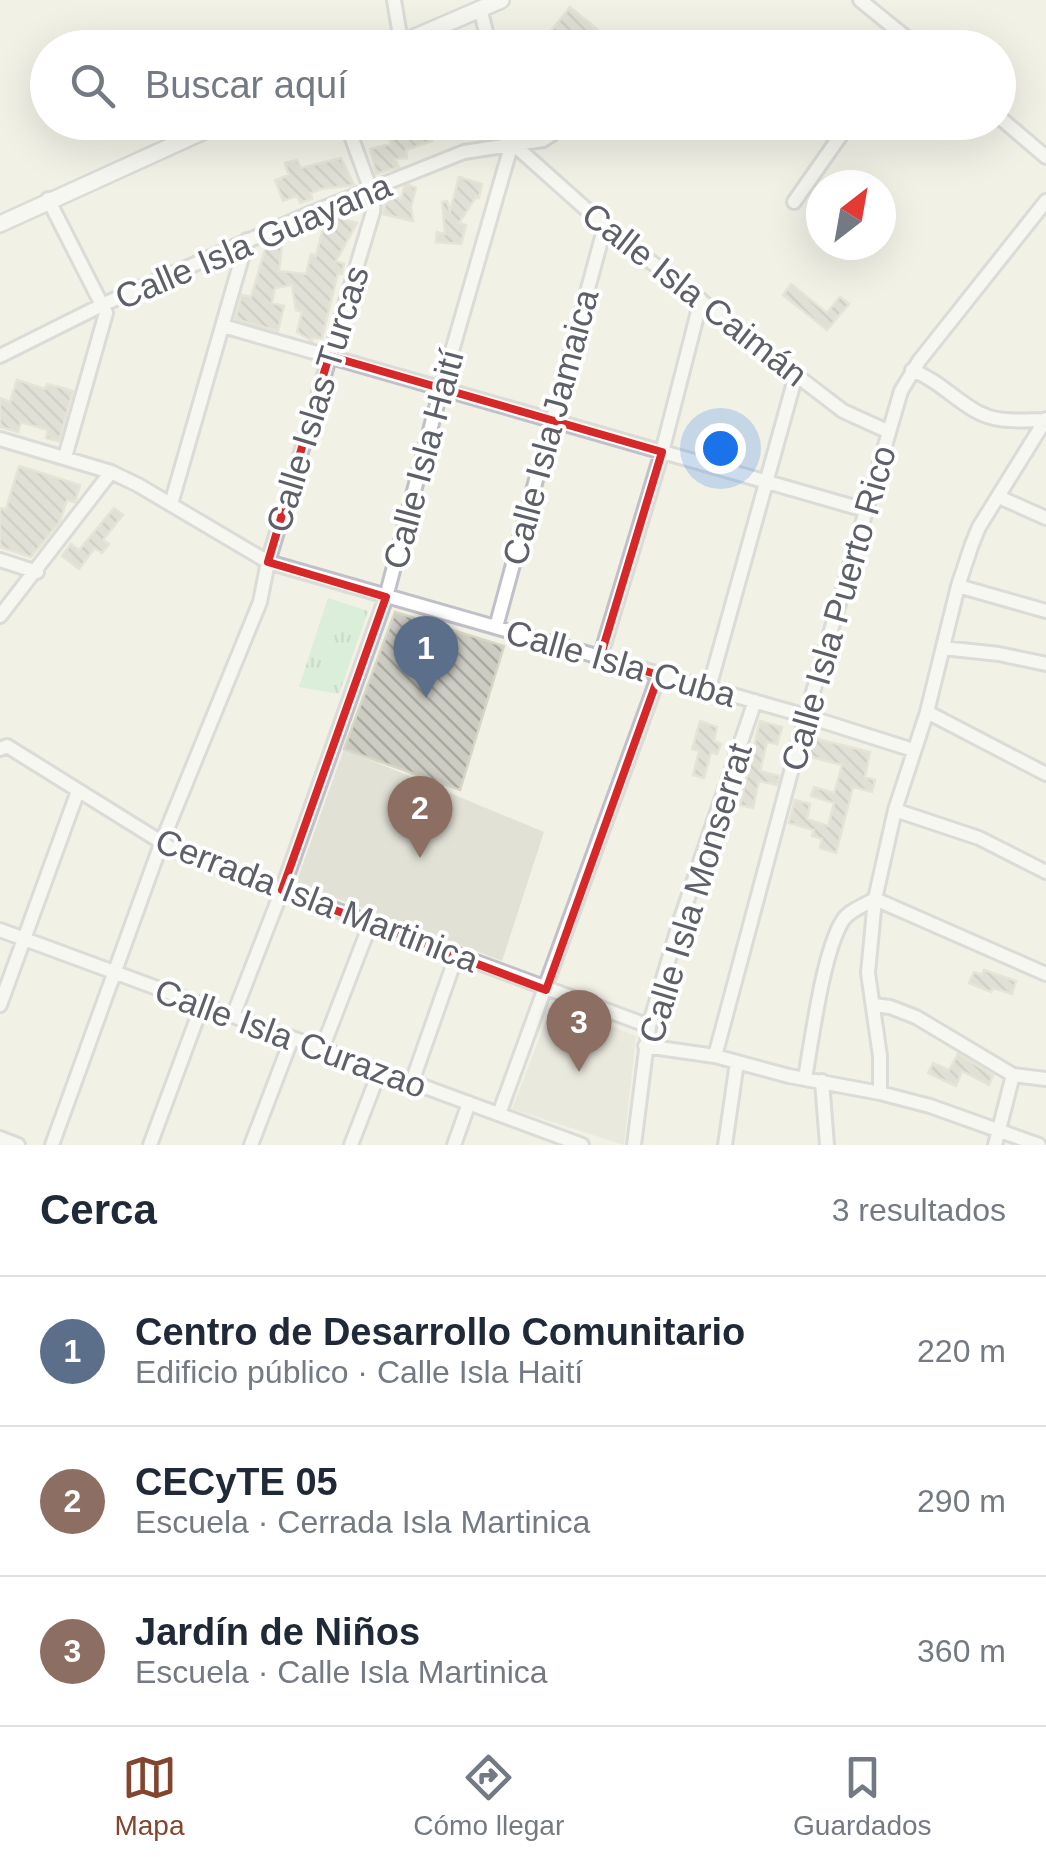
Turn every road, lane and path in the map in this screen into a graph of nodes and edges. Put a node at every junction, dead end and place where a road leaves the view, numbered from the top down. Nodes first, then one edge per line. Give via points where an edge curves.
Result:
1 (394, 0) edge
2 (501, 0) edge
3 (860, 0) edge
4 (480, 8) junction
5 (395, 30) edge
6 (430, 30) edge
7 (486, 30) edge
8 (894, 30) edge
9 (1016, 131) edge
10 (183, 140) edge
11 (353, 140) edge
12 (512, 140) edge
13 (543, 140) edge
14 (837, 140) edge
15 (512, 143) junction
16 (1046, 156) edge
17 (371, 189) junction
18 (48, 199) junction
19 (794, 202) dead end
20 (1046, 202) edge
21 (0, 224) edge
22 (605, 226) junction
23 (246, 240) junction
24 (701, 300) junction
25 (104, 304) junction
26 (223, 326) junction
27 (0, 356) edge
28 (329, 356) junction
29 (912, 370) junction
30 (796, 375) junction
31 (441, 388) junction
32 (552, 420) junction
33 (1046, 420) edge
34 (888, 431) junction
35 (0, 439) edge
36 (662, 452) junction
37 (65, 457) junction
38 (111, 472) junction
39 (766, 482) junction
40 (999, 497) junction
41 (172, 504) junction
42 (865, 510) junction
43 (1046, 518) edge
44 (0, 560) edge
45 (268, 562) junction
46 (37, 572) junction
47 (958, 586) junction
48 (386, 598) junction
49 (1046, 612) edge
50 (0, 616) edge
51 (496, 627) junction
52 (943, 648) junction
53 (600, 658) junction
54 (1046, 664) edge
55 (659, 675) junction
56 (710, 688) junction
57 (755, 702) junction
58 (926, 712) junction
59 (806, 716) junction
60 (0, 748) edge
61 (913, 750) junction
62 (1046, 774) edge
63 (78, 790) junction
64 (895, 810) junction
65 (161, 844) junction
66 (1046, 872) edge
67 (282, 890) junction
68 (875, 899) junction
69 (371, 922) junction
70 (0, 930) edge
71 (24, 939) junction
72 (457, 954) junction
73 (115, 973) junction
74 (1046, 974) edge
75 (546, 990) junction
76 (0, 1005) edge
77 (202, 1005) junction
78 (873, 1005) junction
79 (233, 1016) junction
80 (649, 1026) junction
81 (292, 1038) junction
82 (646, 1046) junction
83 (322, 1049) junction
84 (715, 1056) junction
85 (737, 1062) junction
86 (380, 1070) junction
87 (1013, 1075) junction
88 (805, 1078) junction
89 (1046, 1079) edge
90 (822, 1081) junction
91 (412, 1082) junction
92 (880, 1093) junction
93 (470, 1103) junction
94 (499, 1114) junction
95 (0, 1138) edge
96 (997, 1138) edge
97 (550, 1140) edge
98 (18, 1145) edge
99 (52, 1145) edge
100 (150, 1145) edge
101 (252, 1145) edge
102 (351, 1145) edge
103 (454, 1145) edge
104 (582, 1145) edge
105 (634, 1145) edge
106 (726, 1145) edge
107 (827, 1145) edge
108 (1039, 1145) edge

1 - 5 street
2 - 4 street
3 - 8 street
4 - 6 street
4 - 7 street
9 - 16 street
10 - 18 street
11 - 17 street, Calle Islas Turcas
12 - 15 street, Calle Isla Haití
13 - 15 street, Calle Isla Guayana
14 - 19 street
15 - 17 street, Calle Isla Guayana via 464,152
15 - 22 street, Calle Isla Caimán
15 - 31 street, Calle Isla Haití
17 - 23 street, Calle Isla Guayana
17 - 28 street, Calle Islas Turcas via 374,208
18 - 21 street
18 - 25 street
20 - 29 street, Calle Isla Puerto Rico
22 - 24 street, Calle Isla Caimán
22 - 32 street, Calle Isla Jamaica
23 - 25 street, Calle Isla Guayana
23 - 26 street
24 - 30 street, Calle Isla Caimán
24 - 36 street
25 - 27 street, Calle Isla Guayana
25 - 37 street via 106,320
26 - 28 street
26 - 41 street
28 - 31 street
28 - 45 street, Calle Islas Turcas
29 - 33 street via 975,412 1005,421
29 - 34 street, Calle Isla Puerto Rico
30 - 34 street, Calle Isla Caimán
30 - 39 street, Calle Isla Monserrat
31 - 32 street
31 - 48 street, Calle Isla Haití
32 - 36 street
32 - 51 street, Calle Isla Jamaica
33 - 40 street
34 - 42 street, Calle Isla Puerto Rico
35 - 37 street, Calle Isla Cuba
36 - 39 street
36 - 53 street
37 - 38 street, Calle Isla Cuba
38 - 41 street, Calle Isla Cuba
38 - 46 street
39 - 42 street
39 - 56 street, Calle Isla Monserrat
40 - 43 street
40 - 47 street via 979,526
41 - 45 street, Calle Isla Cuba
42 - 59 street, Calle Isla Puerto Rico
44 - 46 street
45 - 48 street, Calle Isla Cuba
45 - 65 street, Calle Islas Turcas via 246,643
46 - 50 street
47 - 49 street
47 - 52 street
48 - 51 street, Calle Isla Cuba
48 - 67 street, Calle Isla Haití
51 - 53 street, Calle Isla Cuba
52 - 54 street
52 - 58 street
53 - 55 street, Calle Isla Cuba
55 - 56 street, Calle Isla Cuba
55 - 75 street
56 - 57 street, Calle Isla Cuba
57 - 59 street, Calle Isla Cuba
57 - 80 street, Calle Isla Monserrat
58 - 61 street
58 - 62 street
59 - 61 street, Calle Isla Cuba
59 - 84 street, Calle Isla Puerto Rico
60 - 63 street, Cerrada Isla Martinica
61 - 64 street
63 - 65 street, Cerrada Isla Martinica
63 - 71 street
64 - 66 street via 979,838
64 - 68 street
65 - 67 street, Cerrada Isla Martinica
65 - 73 street, Calle Islas Turcas
67 - 69 street, Cerrada Isla Martinica
67 - 79 street, Calle Isla Haití
68 - 74 street
68 - 78 street via 868,973
68 - 88 street via 841,922
69 - 72 street, Cerrada Isla Martinica
69 - 83 street
70 - 71 street, Calle Isla Curazao
71 - 73 street, Calle Isla Curazao
71 - 76 street
72 - 75 street, Cerrada Isla Martinica
72 - 91 street
73 - 77 street, Calle Isla Curazao
73 - 99 street, Calle Islas Turcas
75 - 80 street, Cerrada Isla Martinica
75 - 94 street
77 - 79 street, Calle Isla Curazao
77 - 100 street
78 - 87 street via 916,1017
78 - 92 street
79 - 81 street, Calle Isla Curazao
80 - 82 street, Calle Isla Monserrat
81 - 83 street, Calle Isla Curazao
81 - 101 street
82 - 84 street
82 - 105 street, Calle Isla Monserrat
83 - 86 street, Calle Isla Curazao
84 - 85 street
85 - 88 street
85 - 106 street
86 - 91 street, Calle Isla Curazao
86 - 102 street
87 - 89 street
87 - 96 street
88 - 90 street
90 - 92 street
90 - 107 street
91 - 93 street, Calle Isla Curazao
92 - 96 street via 930,1106
93 - 94 street, Calle Isla Curazao
93 - 103 street
94 - 97 street, Calle Isla Curazao
95 - 98 street
96 - 108 street
97 - 104 street, Calle Isla Curazao

